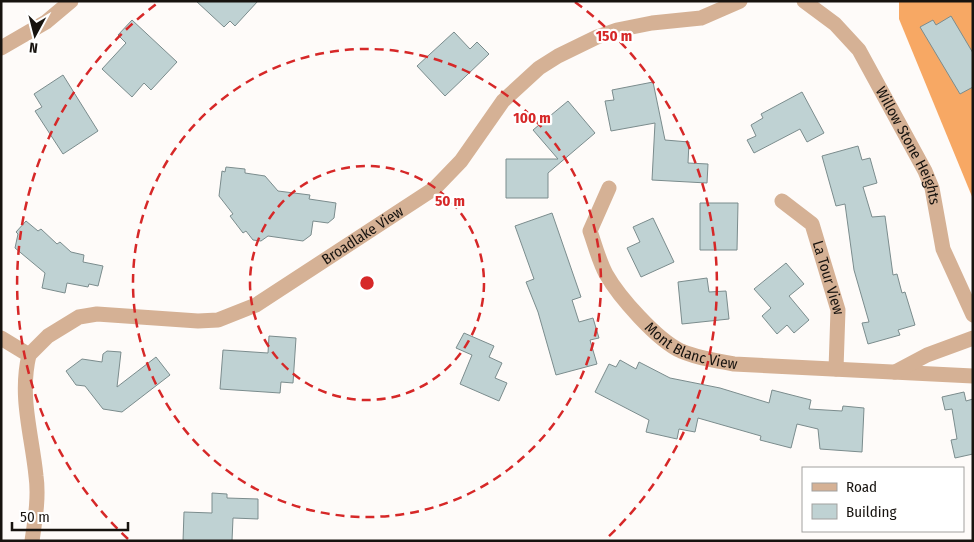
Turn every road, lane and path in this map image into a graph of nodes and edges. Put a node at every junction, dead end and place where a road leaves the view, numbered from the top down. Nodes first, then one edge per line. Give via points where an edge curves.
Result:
1 (71, 1) edge
2 (740, 1) edge
3 (804, 1) edge
4 (1, 48) edge
5 (609, 188) dead end
6 (782, 201) dead end
7 (973, 315) edge
8 (1, 338) edge
9 (973, 338) edge
10 (29, 355) junction
11 (836, 369) junction
12 (894, 373) junction
13 (973, 376) edge
14 (32, 541) edge

1 - 4 street via 46,22
2 - 10 street, Broadlake View via 701,18 652,23 597,36 558,56 503,100 461,161 435,188 256,305 218,320 174,321 97,314 80,317 48,336
3 - 7 street, Willow Stone Heights via 835,24 859,50 925,171 932,188 943,249
5 - 11 street, Mont Blanc View via 590,230 606,273 624,301 667,342 690,354 734,364
6 - 11 street, La Tour View via 812,224 838,310
8 - 10 street
9 - 12 street
10 - 14 street via 25,373 25,415 37,497
11 - 12 street, Mont Blanc View
12 - 13 street, Mont Blanc View

